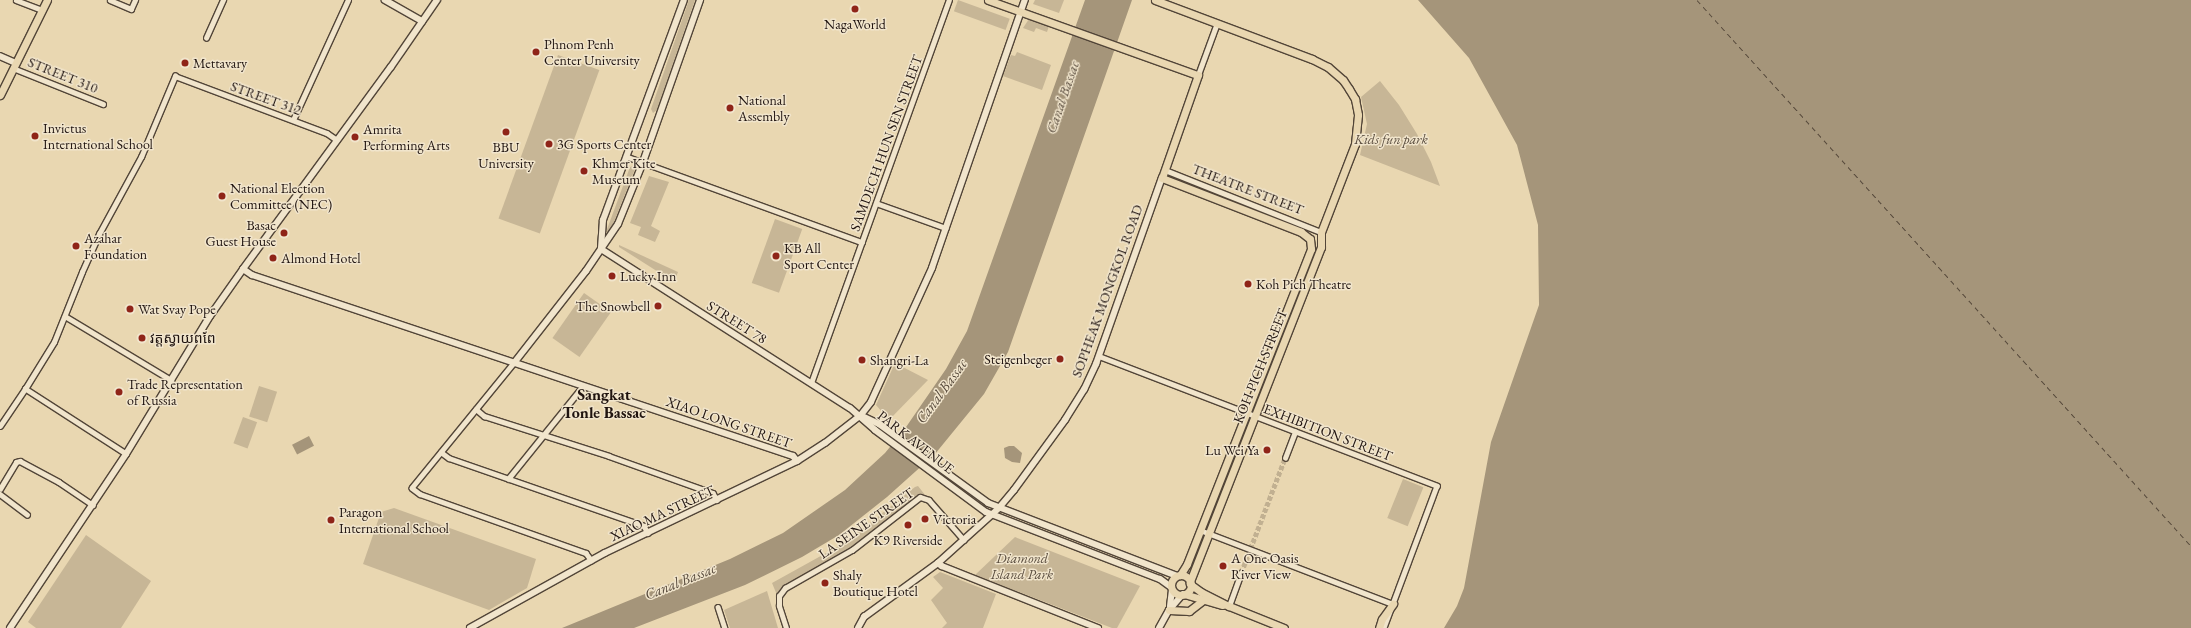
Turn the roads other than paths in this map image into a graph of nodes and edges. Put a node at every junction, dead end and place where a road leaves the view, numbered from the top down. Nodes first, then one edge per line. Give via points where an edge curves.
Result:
1 (16, 0) edge
2 (47, 0) edge
3 (110, 0) edge
4 (135, 0) edge
5 (223, 0) edge
6 (348, 0) edge
7 (385, 0) edge
8 (437, 0) edge
9 (684, 0) edge
10 (700, 0) edge
11 (949, 0) edge
12 (988, 0) edge
13 (1025, 0) edge
14 (1155, 0) edge
15 (42, 10) junction
16 (1021, 12) junction
17 (422, 21) junction
18 (1216, 23) junction
19 (206, 38) dead end
20 (0, 56) edge
21 (14, 65) junction
22 (1198, 75) junction
23 (0, 95) edge
24 (103, 104) dead end
25 (293, 120) junction
26 (337, 140) junction
27 (628, 157) junction
28 (643, 162) junction
29 (1165, 170) junction
30 (1162, 178) junction
31 (876, 203) junction
32 (946, 228) junction
33 (1321, 232) junction
34 (1310, 239) junction
35 (862, 242) junction
36 (601, 249) junction
37 (243, 269) junction
38 (65, 316) junction
39 (1099, 356) junction
40 (514, 363) junction
41 (171, 380) junction
42 (811, 383) junction
43 (583, 386) junction
44 (25, 390) junction
45 (476, 409) junction
46 (1246, 413) junction
47 (861, 415) junction
48 (1254, 416) junction
49 (0, 426) edge
50 (1296, 432) junction
51 (544, 436) junction
52 (441, 452) junction
53 (126, 454) junction
54 (1285, 458) tunnel mouth
55 (797, 461) junction
56 (508, 479) junction
57 (0, 489) edge
58 (0, 494) edge
59 (717, 500) junction
60 (93, 505) junction
61 (999, 508) junction
62 (26, 514) dead end
63 (992, 514) junction
64 (1200, 530) junction
65 (648, 533) junction
66 (1208, 533) junction
67 (964, 540) junction
68 (591, 560) junction
69 (938, 563) junction
70 (1241, 573) tunnel mouth
71 (1179, 575) junction
72 (1190, 583) junction
73 (1172, 588) junction
74 (1183, 594) junction
75 (1203, 600) junction
76 (1393, 604) junction
77 (1229, 606) junction
78 (718, 607) dead end
79 (1169, 610) junction
80 (10, 628) edge
81 (470, 628) edge
82 (725, 628) edge
83 (786, 628) edge
84 (858, 628) edge
85 (1098, 628) edge
86 (1160, 628) edge
87 (1284, 628) edge
88 (1379, 628) edge
89 (1384, 628) edge

1 - 15 street
2 - 15 main road
3 - 4 street via 131,9
5 - 19 street
6 - 25 street
7 - 17 street
8 - 17 street
9 - 27 main road
10 - 28 main road
11 - 31 street, SAMDECH HUN SEN STREET
12 - 16 main road
13 - 16 street
14 - 18 main road, KOH PICH STREET
15 - 21 main road
16 - 22 main road
16 - 32 street
17 - 26 street
18 - 22 street, SOPHEAK MONGKOL ROAD
18 - 33 main road, KOH PICH STREET via 1320,62 1343,80 1352,94 1358,116 1355,144
20 - 21 street, STREET 310
21 - 23 main road
21 - 24 street, STREET 310
22 - 29 main road, SOPHEAK MONGKOL ROAD
25 - 26 street, STREET 312 via 328,133
25 - 38 street, STREET 312 via 175,76 141,157 99,234
26 - 37 street
27 - 28 street
27 - 36 main road via 603,220
28 - 35 street
28 - 36 main road via 618,224
29 - 30 main road, SOPHEAK MONGKOL ROAD
29 - 33 street, THEATRE STREET
30 - 34 main road, THEATRE STREET via 1300,232
30 - 39 street, SOPHEAK MONGKOL ROAD
31 - 32 street
31 - 35 street, SAMDECH HUN SEN STREET
32 - 47 street via 932,268 871,402
33 - 34 street
33 - 48 main road, KOH PICH STREET via 1321,247
34 - 46 main road, KOH PICH STREET via 1310,249
35 - 42 street, SAMDECH HUN SEN STREET
36 - 40 main road via 586,272
36 - 42 main road, STREET 78
37 - 40 main road, XIAO LONG STREET via 252,275
37 - 41 main road via 210,316
38 - 41 street
38 - 44 street via 54,342
39 - 46 street, EXHIBITION STREET
39 - 61 street, SOPHEAK MONGKOL ROAD via 1089,380 1065,420
40 - 43 main road, XIAO LONG STREET
40 - 45 street
41 - 53 main road
42 - 47 main road, STREET 78
43 - 51 street
43 - 55 main road, XIAO LONG STREET via 793,456
44 - 49 street
44 - 53 street
45 - 51 street via 484,416
45 - 52 street
46 - 48 street, EXHIBITION STREET
46 - 64 main road, KOH PICH STREET
47 - 55 main road, XIAO MA STREET
47 - 61 main road, PARK AVENUE via 879,424 988,503
47 - 63 main road, PARK AVENUE via 874,430
48 - 50 street, EXHIBITION STREET
48 - 66 main road, KOH PICH STREET
50 - 54 street
50 - 76 street, EXHIBITION STREET via 1437,486
51 - 56 street
51 - 59 street via 609,456 713,494
52 - 56 street via 449,458
52 - 68 street via 412,488 420,494 586,553
53 - 60 main road
55 - 59 street, XIAO MA STREET
56 - 65 street via 644,526
57 - 60 street via 16,462 20,461 59,482
58 - 62 street
59 - 65 street, XIAO MA STREET
60 - 80 main road
61 - 63 street, SOPHEAK MONGKOL ROAD
61 - 71 main road, PARK AVENUE
63 - 67 street, SOPHEAK MONGKOL ROAD
63 - 73 main road, PARK AVENUE via 1160,579
64 - 66 street
64 - 71 main road, KOH PICH STREET via 1187,564
65 - 68 street, XIAO MA STREET
66 - 72 main road, KOH PICH STREET
66 - 76 street
67 - 69 street, SOPHEAK MONGKOL ROAD
67 - 83 street, LA SEINE STREET via 929,500 920,497 852,550 785,588 779,596 779,606
68 - 81 street, XIAO MA STREET
69 - 84 street, SOPHEAK MONGKOL ROAD via 864,617
69 - 85 street
70 - 77 street
71 - 72 main road via 1187,577
71 - 73 main road via 1172,580
72 - 74 main road via 1189,590
72 - 77 main road via 1201,592
73 - 74 main road via 1176,593
73 - 79 main road
74 - 75 main road
74 - 79 main road
75 - 77 main road
75 - 79 main road via 1188,611
76 - 88 main road
76 - 89 street
77 - 87 main road
78 - 82 street
79 - 86 main road

